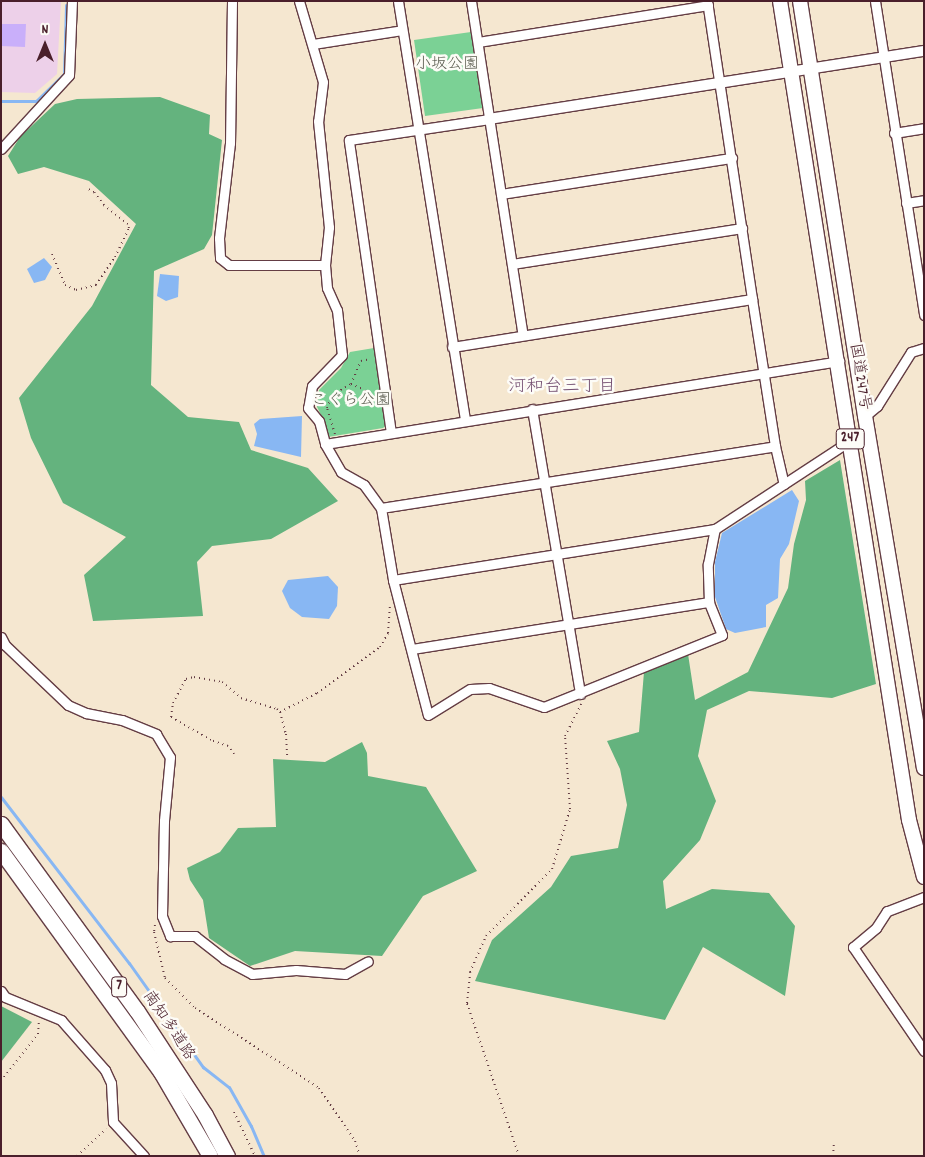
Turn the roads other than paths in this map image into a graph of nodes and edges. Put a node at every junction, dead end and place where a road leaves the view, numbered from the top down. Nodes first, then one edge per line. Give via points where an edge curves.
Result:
1 (72, 1) edge
2 (232, 1) edge
3 (299, 1) edge
4 (398, 1) edge
5 (471, 1) edge
6 (780, 1) edge
7 (800, 1) edge
8 (875, 1) edge
9 (708, 3) edge
10 (402, 30) junction
11 (478, 42) junction
12 (313, 44) junction
13 (924, 50) edge
14 (884, 57) junction
15 (812, 68) junction
16 (791, 71) junction
17 (720, 82) junction
18 (489, 119) junction
19 (924, 128) edge
20 (418, 129) junction
21 (894, 133) junction
22 (1, 149) edge
23 (732, 158) junction
24 (501, 194) junction
25 (924, 200) edge
26 (906, 202) junction
27 (742, 228) junction
28 (325, 264) junction
29 (512, 264) junction
30 (752, 299) junction
31 (924, 316) edge
32 (522, 334) junction
33 (452, 347) junction
34 (924, 348) edge
35 (839, 361) junction
36 (765, 372) junction
37 (532, 409) junction
38 (865, 416) junction
39 (465, 420) junction
40 (391, 433) junction
41 (851, 440) junction
42 (325, 444) junction
43 (776, 446) junction
44 (545, 484) junction
45 (784, 484) junction
46 (381, 508) junction
47 (715, 529) junction
48 (556, 554) junction
49 (393, 580) junction
50 (709, 602) junction
51 (568, 625) junction
52 (1, 637) edge
53 (412, 649) junction
54 (580, 694) junction
55 (924, 768) edge
56 (1, 824) edge
57 (1, 851) edge
58 (924, 877) edge
59 (924, 897) edge
60 (368, 961) dead end
61 (1, 991) edge
62 (924, 1051) edge
63 (144, 1156) edge
64 (210, 1156) edge
65 (227, 1156) edge

1 - 22 street via 69,74
2 - 28 street via 230,143 219,238 220,258 229,265
3 - 12 street
4 - 10 street
5 - 11 street
6 - 16 highway, 国道247号 / 247
7 - 15 highway, 国道247号 / 247
8 - 14 street
9 - 11 street
9 - 17 street
10 - 12 street
10 - 20 street
11 - 18 street
12 - 28 street via 323,82 318,121 329,227
13 - 14 street
14 - 15 street
14 - 21 street
15 - 16 street
15 - 38 highway, 国道247号 / 247
16 - 17 street
16 - 35 highway, 国道247号 / 247
17 - 18 street
17 - 23 street
18 - 20 street
18 - 24 street
19 - 21 street
20 - 33 street
20 - 40 street via 349,140
21 - 26 street
23 - 24 street
23 - 27 street
24 - 29 street
25 - 26 street
26 - 31 street
27 - 29 street
27 - 30 street
28 - 42 street via 327,288 337,310 342,355 312,386 308,408 319,421
29 - 32 street
30 - 32 street
30 - 36 street
32 - 33 street
33 - 39 street
34 - 38 street via 911,352 877,406
35 - 36 street
35 - 41 highway, 国道247号 / 247
36 - 37 street
36 - 43 street
37 - 39 street
37 - 44 street
38 - 55 highway, 国道247号 / 247
39 - 40 street
40 - 42 street
41 - 45 street
41 - 58 highway, 国道247号 / 247 via 910,820
42 - 46 street via 341,472 364,485
43 - 44 street
43 - 45 street
44 - 46 street
44 - 48 street
45 - 47 street
46 - 49 street
47 - 48 street
47 - 50 street via 708,564
48 - 49 street
48 - 51 street
49 - 53 street
50 - 51 street
50 - 54 street via 722,636
51 - 53 street
51 - 54 street
52 - 60 street via 5,645 68,706 122,720 156,734 170,757 164,821 162,916 170,936 195,936 224,959 252,974 296,970 345,974
53 - 54 street via 428,715 470,689 489,688 544,707
56 - 65 highway, 南知多道路 / 7 via 137,1011 205,1115
57 - 64 highway, 南知多道路 / 7 via 161,1072
59 - 62 street via 887,911 876,928 853,947
61 - 63 street via 5,997 61,1020 105,1070 111,1083 113,1122

